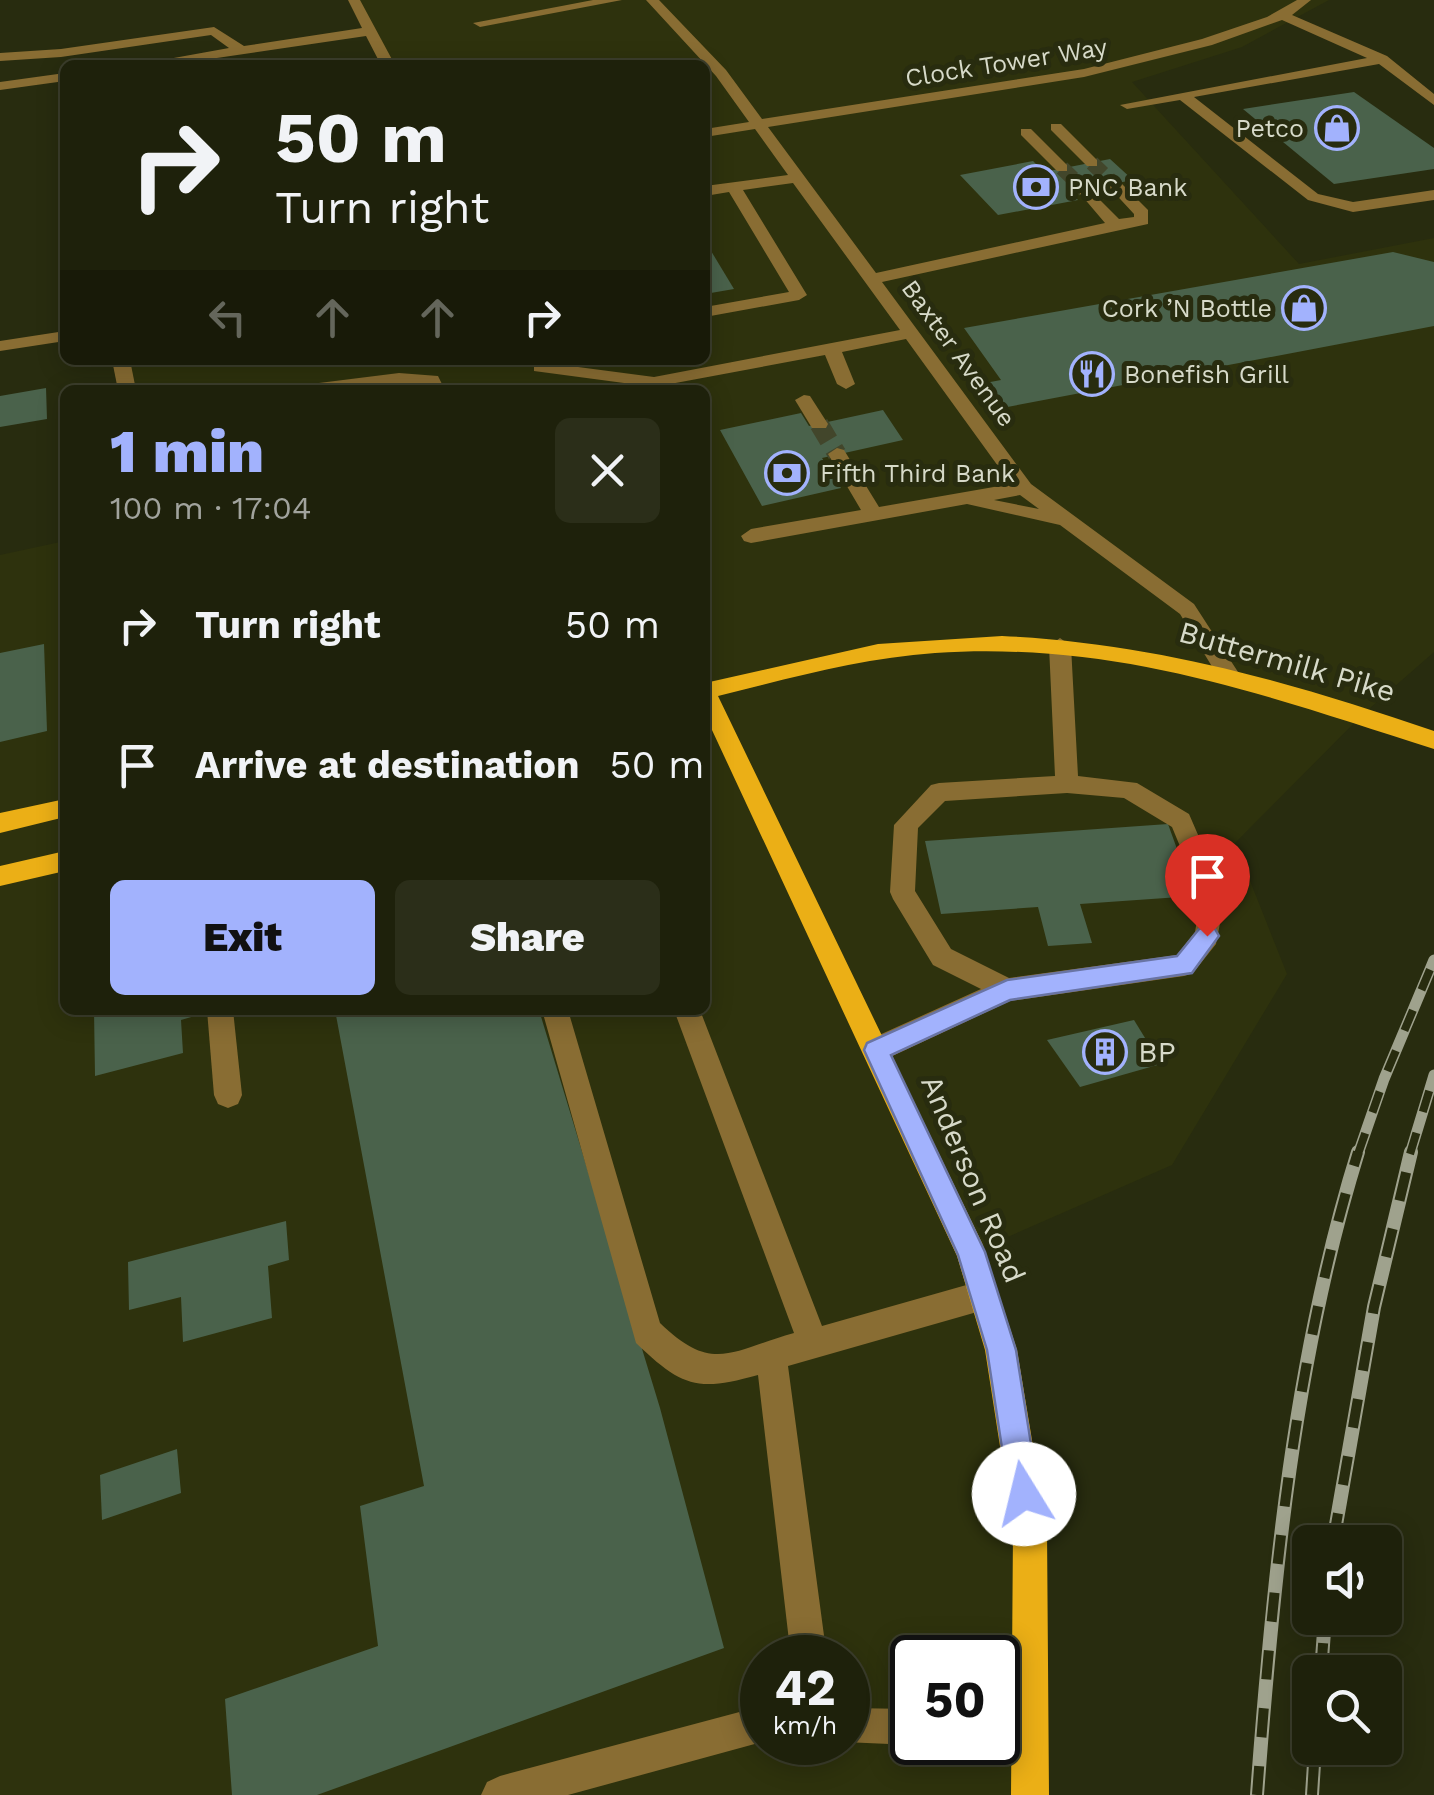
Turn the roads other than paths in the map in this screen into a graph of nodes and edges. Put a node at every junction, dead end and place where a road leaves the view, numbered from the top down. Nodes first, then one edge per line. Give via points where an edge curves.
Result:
1 (354, 0) edge
2 (616, 0) edge
3 (652, 0) edge
4 (1305, 0) edge
5 (1279, 14) junction
6 (480, 23) dead end
7 (370, 30) junction
8 (241, 50) junction
9 (0, 57) edge
10 (1382, 59) junction
11 (175, 60) edge
12 (385, 60) edge
13 (708, 60) edge
14 (710, 62) edge
15 (60, 77) edge
16 (0, 86) edge
17 (1184, 96) junction
18 (1434, 102) edge
19 (1127, 105) dead end
20 (756, 124) junction
21 (1056, 128) dead end
22 (1026, 132) dead end
23 (710, 133) edge
24 (1092, 162) tunnel mouth
25 (1062, 168) tunnel mouth
26 (796, 178) junction
27 (1114, 184) tunnel mouth
28 (733, 187) junction
29 (710, 190) edge
30 (1085, 190) tunnel mouth
31 (1434, 195) edge
32 (1107, 228) junction
33 (871, 279) junction
34 (710, 311) edge
35 (912, 333) junction
36 (60, 337) edge
37 (0, 346) edge
38 (832, 349) junction
39 (543, 365) edge
40 (846, 384) dead end
41 (344, 385) edge
42 (434, 385) edge
43 (642, 385) edge
44 (652, 385) edge
45 (804, 400) dead end
46 (818, 424) tunnel mouth
47 (836, 454) tunnel mouth
48 (1024, 488) junction
49 (963, 499) junction
50 (873, 514) junction
51 (1063, 520) junction
52 (751, 536) dead end
53 (1060, 646) junction
54 (1226, 672) junction
55 (710, 689) edge
56 (710, 701) edge
57 (1434, 740) edge
58 (1067, 784) junction
59 (60, 809) edge
60 (0, 823) edge
61 (60, 863) edge
62 (0, 876) edge
63 (1007, 990) junction
64 (220, 1015) edge
65 (555, 1015) edge
66 (689, 1015) edge
67 (876, 1050) junction
68 (228, 1095) dead end
69 (984, 1295) junction
70 (814, 1344) junction
71 (772, 1356) junction
72 (806, 1635) edge
73 (1020, 1654) edge
74 (740, 1730) edge
75 (1020, 1753) edge
76 (500, 1795) edge
77 (1030, 1795) edge

1 - 7 street
2 - 6 street
3 - 13 street, Baxter Avenue
4 - 5 street, Clock Tower Way
5 - 10 street
5 - 20 street, Clock Tower Way via 1151,59 1070,77
7 - 8 street
7 - 12 street
8 - 9 street via 214,31
8 - 11 street
10 - 17 street
10 - 18 street
14 - 20 street, Baxter Avenue
15 - 16 street
17 - 19 street
17 - 31 street via 1313,197 1352,207
20 - 23 street, Clock Tower Way
20 - 26 street, Baxter Avenue
21 - 24 street
22 - 25 street
26 - 28 street
26 - 33 street, Baxter Avenue
27 - 32 street via 1142,212 1142,221
28 - 29 street
28 - 34 street via 799,295
30 - 32 street via 1110,214
32 - 33 street
33 - 35 street, Baxter Avenue
35 - 38 street
35 - 48 street, Baxter Avenue
36 - 37 street
38 - 40 street
38 - 44 street
39 - 43 street
41 - 42 street via 399,378
45 - 46 street
47 - 50 street
48 - 49 street
48 - 51 street, Baxter Avenue
49 - 50 street
49 - 51 street
50 - 52 street
51 - 54 street, Baxter Avenue via 1187,609
53 - 54 main road, Buttermilk Pike
53 - 55 main road, Buttermilk Pike via 936,644
53 - 58 street
54 - 57 main road, Buttermilk Pike
56 - 67 main road, Anderson Road
58 - 63 street via 940,792 906,824 902,892 942,956
58 - 63 street via 1130,789 1181,821 1213,897 1207,936 1184,966
59 - 60 main road
61 - 62 main road
63 - 67 street
64 - 68 street
65 - 71 street via 646,1332 678,1362 713,1372
66 - 70 street
67 - 69 main road, Anderson Road via 971,1252
69 - 70 street
69 - 73 main road, Anderson Road via 1002,1350 1030,1530
70 - 71 street
71 - 72 street
74 - 76 street
75 - 77 main road, Anderson Road

